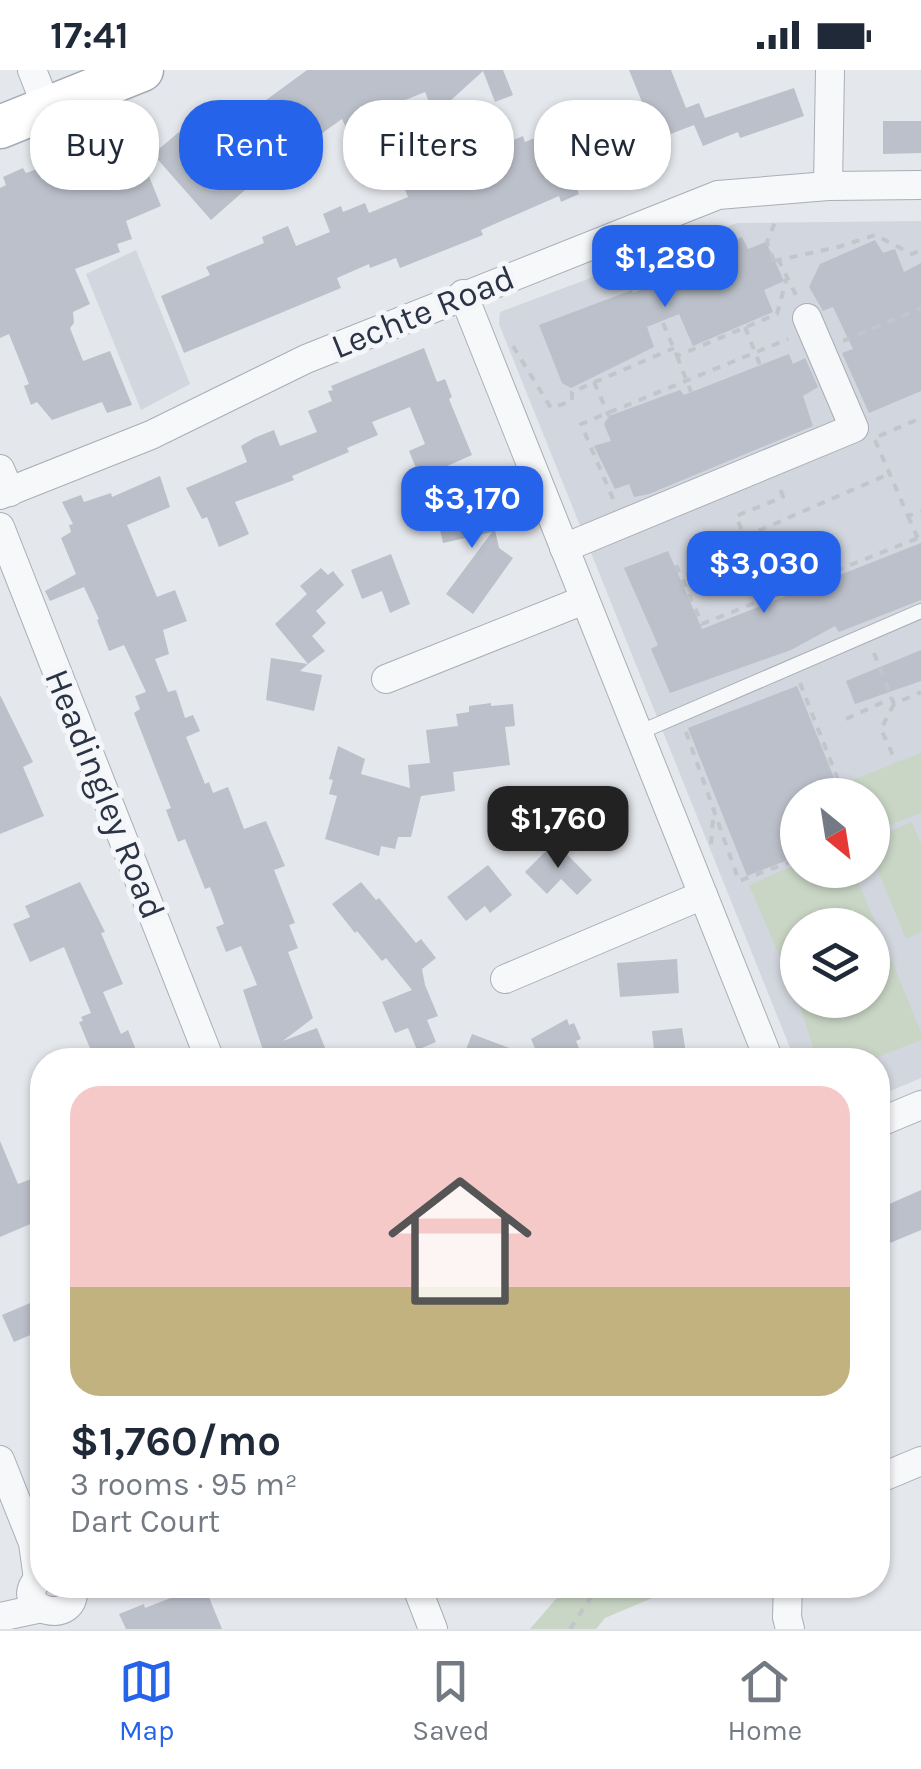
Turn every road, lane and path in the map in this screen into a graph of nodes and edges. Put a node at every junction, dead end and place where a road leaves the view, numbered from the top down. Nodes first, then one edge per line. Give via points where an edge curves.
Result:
1 (142, 70) edge
2 (830, 70) edge
3 (39, 89) edge
4 (0, 127) edge
5 (921, 185) edge
6 (828, 186) junction
7 (775, 222) dead end
8 (921, 250) edge
9 (776, 260) junction
10 (787, 277) junction
11 (793, 288) dead end
12 (463, 294) junction
13 (921, 308) edge
14 (662, 322) dead end
15 (744, 328) junction
16 (813, 333) junction
17 (509, 341) dead end
18 (674, 348) junction
19 (677, 356) junction
20 (760, 366) dead end
21 (594, 382) junction
22 (692, 392) dead end
23 (608, 416) dead end
24 (921, 418) edge
25 (888, 474) junction
26 (723, 483) junction
27 (3, 485) edge
28 (780, 487) dead end
29 (616, 506) dead end
30 (921, 511) edge
31 (736, 516) junction
32 (908, 516) junction
33 (0, 527) edge
34 (744, 537) junction
35 (919, 541) edge
36 (564, 548) junction
37 (676, 565) dead end
38 (584, 600) junction
39 (771, 600) junction
40 (921, 612) edge
41 (872, 647) dead end
42 (386, 679) dead end
43 (800, 682) dead end
44 (921, 692) edge
45 (893, 701) junction
46 (846, 719) dead end
47 (685, 727) dead end
48 (638, 733) junction
49 (896, 762) dead end
50 (837, 778) edge
51 (714, 816) junction
52 (710, 844) dead end
53 (780, 866) edge
54 (703, 895) junction
55 (505, 978) dead end
56 (205, 1048) edge
57 (764, 1048) edge
58 (921, 1105) edge
59 (890, 1118) edge
60 (0, 1460) edge
61 (921, 1461) edge
62 (890, 1474) edge
63 (30, 1533) edge
64 (43, 1598) edge
65 (421, 1598) edge
66 (590, 1598) edge
67 (788, 1598) edge
68 (0, 1616) edge
69 (433, 1629) edge
70 (570, 1629) edge
71 (790, 1629) edge

1 - 3 main road
2 - 6 street
3 - 4 main road
5 - 6 street, Lechte Road
6 - 12 street, Lechte Road via 718,195
7 - 9 path via 767,242
8 - 9 path via 912,254 875,235
9 - 10 path
10 - 11 path
10 - 15 path via 777,314
12 - 27 street, Lechte Road via 306,358 151,435
12 - 36 street
13 - 16 path
14 - 18 path
15 - 19 path
15 - 20 path, bridge
16 - 26 street via 854,428
16 - 29 path via 581,424
17 - 21 path via 550,408 572,401 572,392
18 - 19 path
18 - 21 path
19 - 22 path, bridge
21 - 23 path, bridge
24 - 25 path via 874,438
25 - 32 path
25 - 34 path
26 - 31 path
26 - 36 street
28 - 31 path via 783,497
30 - 32 path
31 - 34 path
32 - 35 path
33 - 56 street, Headingley Road
34 - 39 path
35 - 39 path
36 - 38 street
37 - 39 path via 702,624
38 - 42 street
38 - 48 street
40 - 48 lane
41 - 45 path
43 - 50 path
44 - 45 path
45 - 46 path
45 - 49 path via 880,729
47 - 51 path
48 - 54 street
51 - 52 path
51 - 53 path via 739,881
54 - 55 street
54 - 57 street
58 - 59 street
60 - 63 street
61 - 62 street
64 - 68 street
65 - 69 street
66 - 70 path
67 - 71 street

